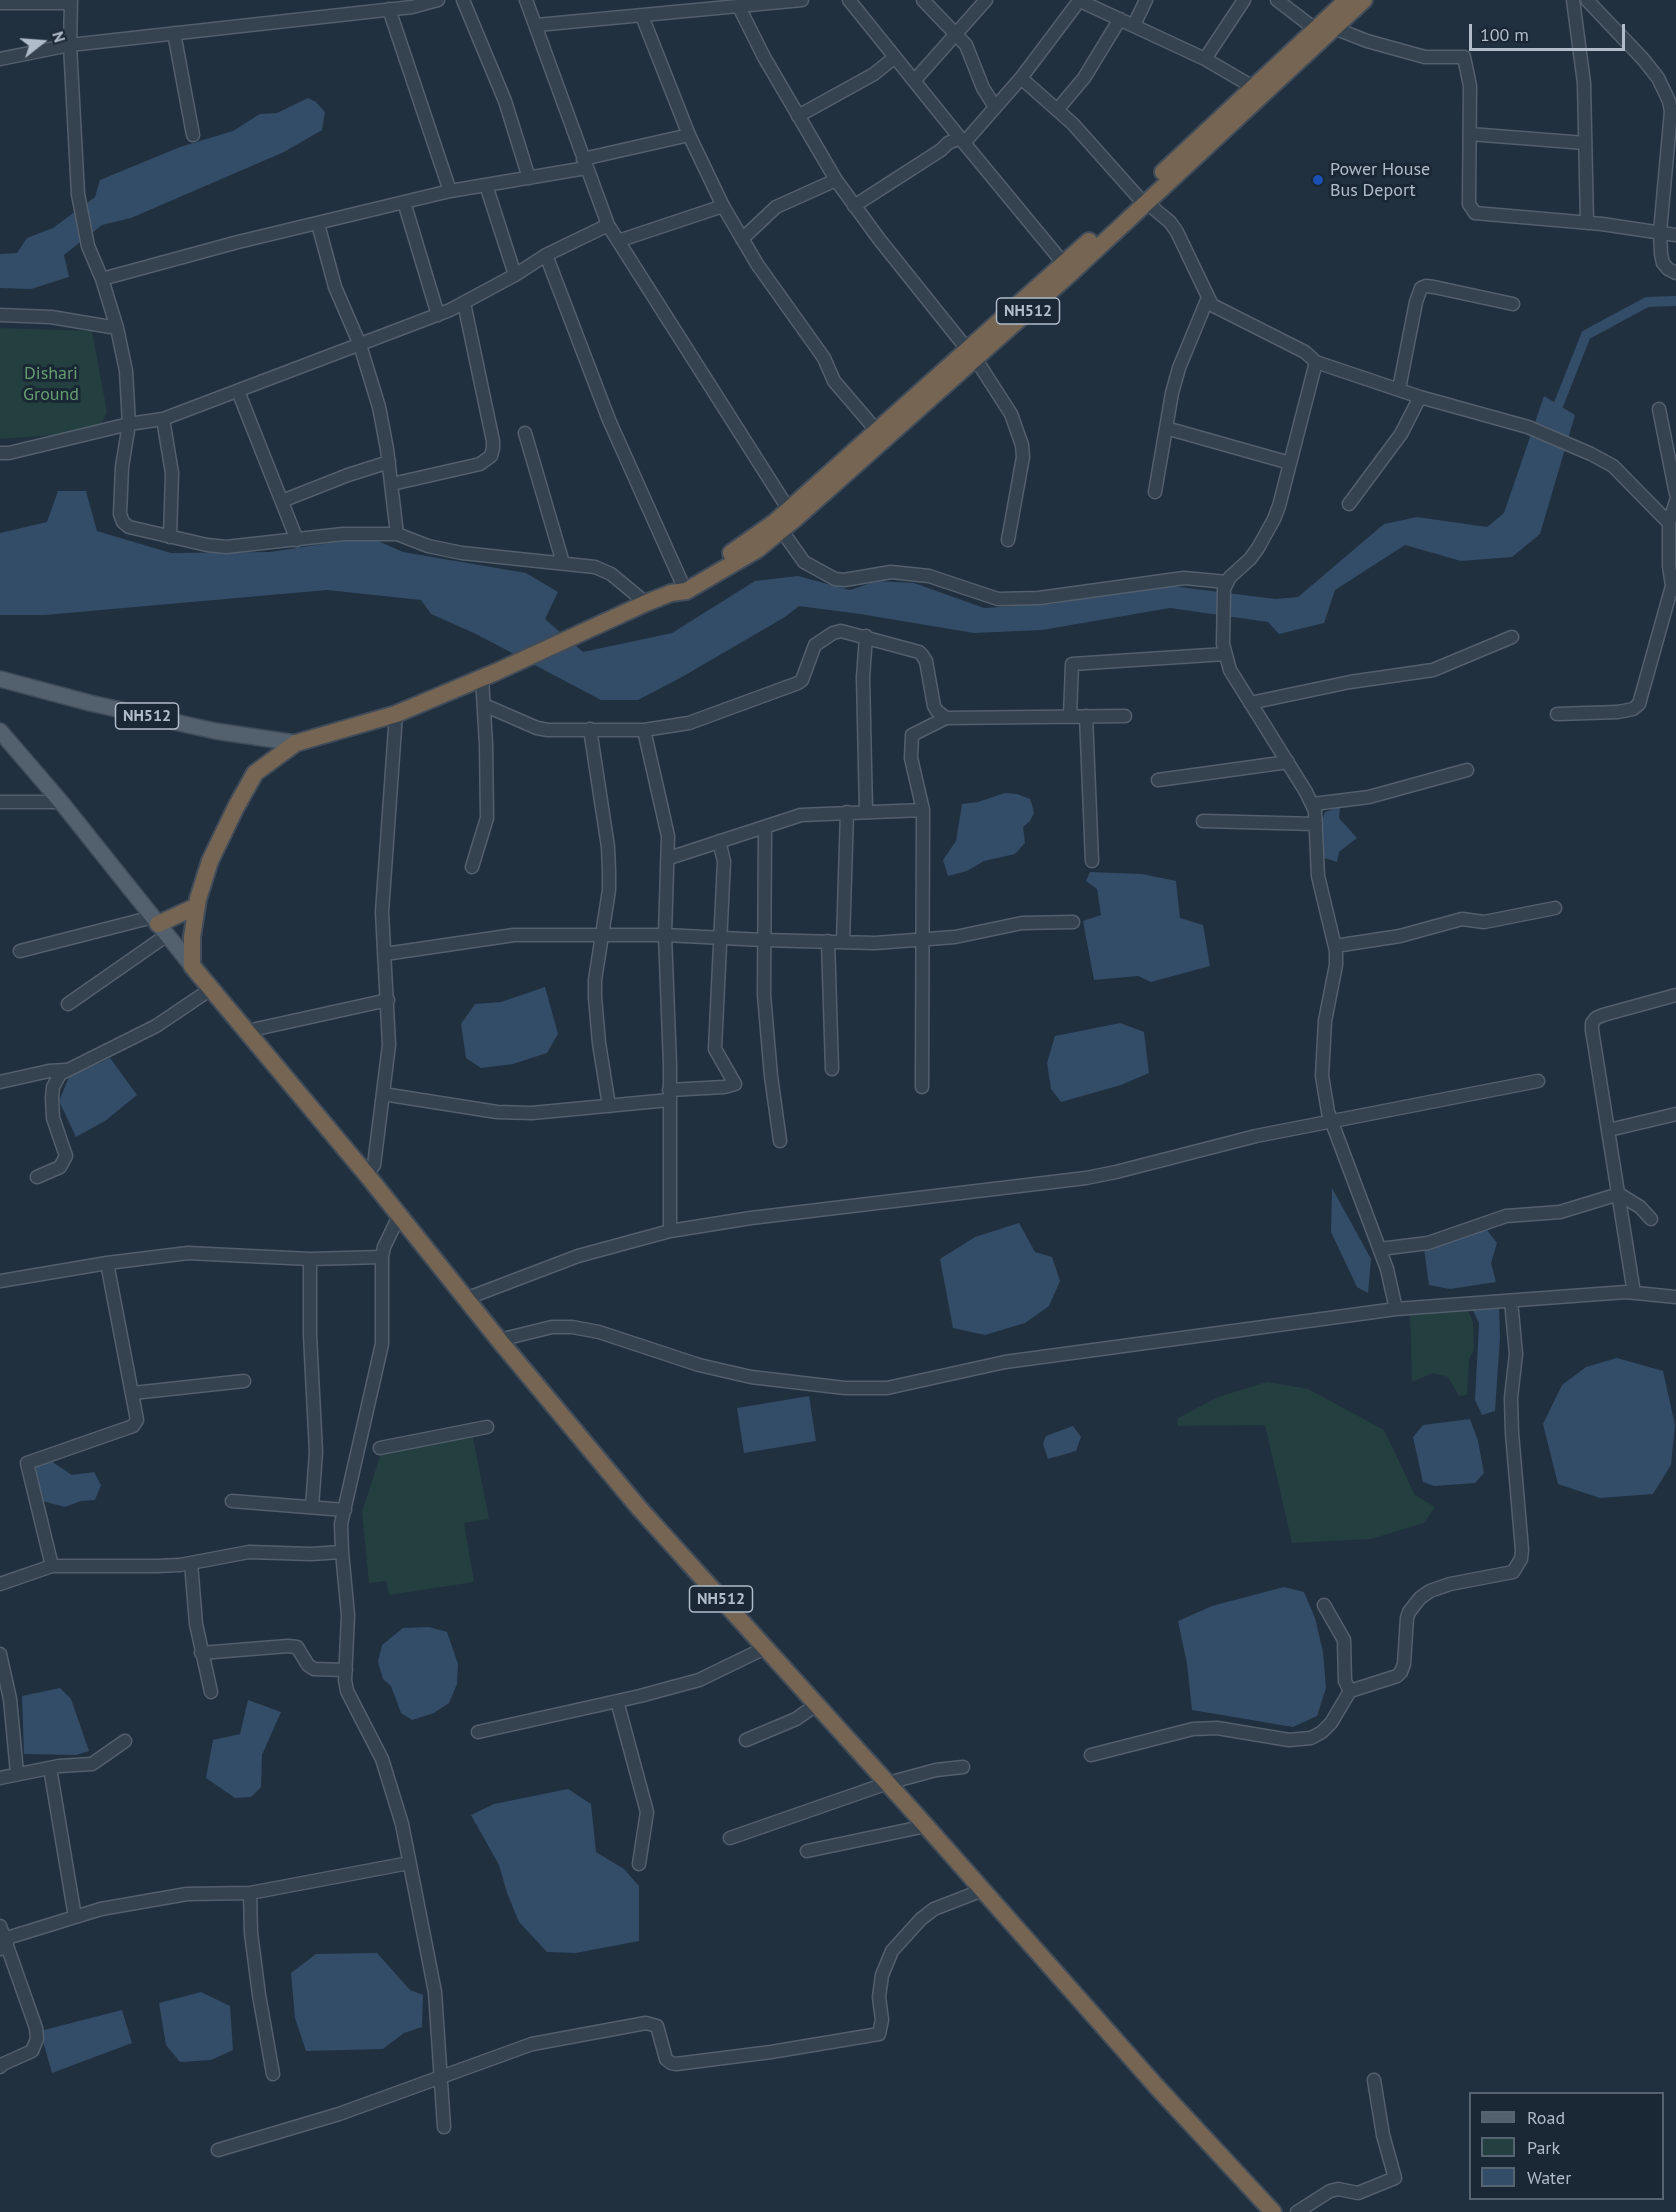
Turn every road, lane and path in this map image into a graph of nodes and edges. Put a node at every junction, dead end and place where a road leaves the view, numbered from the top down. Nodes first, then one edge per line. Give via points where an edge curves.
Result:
1 (438, 0) edge
2 (463, 0) edge
3 (526, 0) edge
4 (802, 0) edge
5 (849, 0) edge
6 (923, 0) edge
7 (986, 0) edge
8 (1078, 0) edge
9 (1146, 0) edge
10 (1244, 0) edge
11 (1277, 0) edge
12 (1347, 0) edge
13 (1364, 0) edge
14 (1573, 0) edge
15 (1587, 0) edge
16 (71, 2) edge
17 (0, 3) edge
18 (680, 6) edge
19 (739, 7) junction
20 (389, 9) junction
21 (642, 16) junction
22 (1120, 19) junction
23 (537, 25) junction
24 (1134, 25) junction
25 (1325, 25) junction
26 (174, 33) junction
27 (957, 34) junction
28 (70, 45) junction
29 (895, 57) junction
30 (1205, 58) junction
31 (0, 59) edge
32 (1021, 78) junction
33 (914, 81) junction
34 (1253, 87) junction
35 (995, 108) junction
36 (1057, 110) junction
37 (798, 116) junction
38 (1470, 134) junction
39 (193, 135) dead end
40 (689, 135) junction
41 (962, 141) junction
42 (1586, 143) junction
43 (584, 164) junction
44 (529, 178) junction
45 (836, 180) junction
46 (486, 185) junction
47 (450, 191) junction
48 (1142, 200) junction
49 (404, 202) junction
50 (723, 206) junction
51 (854, 206) junction
52 (1587, 223) junction
53 (318, 224) junction
54 (608, 225) junction
55 (1660, 232) junction
56 (1676, 235) edge
57 (742, 238) junction
58 (618, 241) junction
59 (546, 255) junction
60 (1064, 264) junction
61 (1676, 273) edge
62 (515, 275) junction
63 (102, 279) junction
64 (1208, 300) junction
65 (464, 303) junction
66 (1513, 304) dead end
67 (0, 315) edge
68 (438, 315) junction
69 (117, 328) junction
70 (360, 345) junction
71 (971, 353) junction
72 (1316, 362) junction
73 (1399, 389) junction
74 (238, 391) junction
75 (1420, 397) junction
76 (1659, 410) dead end
77 (163, 419) junction
78 (129, 424) junction
79 (1166, 428) junction
80 (876, 430) junction
81 (525, 434) dead end
82 (0, 453) edge
83 (389, 462) junction
84 (1290, 462) junction
85 (392, 484) junction
86 (1155, 492) dead end
87 (1676, 494) edge
88 (282, 501) junction
89 (1676, 501) edge
90 (1349, 504) dead end
91 (789, 510) junction
92 (1669, 523) junction
93 (782, 531) junction
94 (396, 534) junction
95 (170, 537) junction
96 (297, 540) junction
97 (1008, 540) dead end
98 (563, 563) junction
99 (1226, 585) junction
100 (677, 588) junction
101 (1674, 589) edge
102 (646, 603) junction
103 (866, 636) junction
104 (1512, 637) dead end
105 (1224, 649) junction
106 (489, 675) junction
107 (0, 679) edge
108 (1250, 703) junction
109 (484, 705) junction
110 (396, 714) junction
111 (1557, 714) dead end
112 (1086, 716) junction
113 (1125, 716) dead end
114 (1070, 717) junction
115 (946, 718) junction
116 (590, 729) junction
117 (644, 730) junction
118 (0, 731) edge
119 (296, 742) junction
120 (1288, 762) junction
121 (1467, 770) dead end
122 (1158, 780) dead end
123 (0, 802) edge
124 (61, 802) junction
125 (1313, 804) junction
126 (923, 810) junction
127 (866, 811) junction
128 (847, 812) junction
129 (1203, 821) dead end
130 (1316, 824) junction
131 (765, 827) junction
132 (719, 841) junction
133 (669, 858) junction
134 (1092, 861) dead end
135 (472, 867) dead end
136 (197, 906) junction
137 (1555, 908) dead end
138 (1073, 922) dead end
139 (159, 925) junction
140 (664, 934) junction
141 (601, 935) junction
142 (720, 938) junction
143 (763, 940) junction
144 (922, 940) junction
145 (828, 941) junction
146 (843, 941) junction
147 (1335, 946) junction
148 (20, 951) dead end
149 (385, 954) junction
150 (192, 966) junction
151 (211, 989) junction
152 (1676, 995) edge
153 (388, 1000) junction
154 (68, 1004) dead end
155 (247, 1032) junction
156 (832, 1069) dead end
157 (66, 1070) junction
158 (1538, 1081) dead end
159 (0, 1082) edge
160 (922, 1087) dead end
161 (383, 1094) junction
162 (669, 1095) junction
163 (609, 1106) junction
164 (1676, 1114) edge
165 (1331, 1121) junction
166 (1609, 1130) junction
167 (780, 1141) dead end
168 (367, 1175) junction
169 (38, 1177) dead end
170 (1618, 1194) junction
171 (399, 1216) junction
172 (1651, 1219) dead end
173 (670, 1231) junction
174 (1380, 1249) junction
175 (382, 1257) junction
176 (310, 1259) junction
177 (107, 1263) junction
178 (0, 1281) edge
179 (1634, 1293) junction
180 (1676, 1298) edge
181 (465, 1299) junction
182 (1511, 1301) junction
183 (1396, 1309) junction
184 (499, 1341) junction
185 (244, 1381) dead end
186 (133, 1393) junction
187 (487, 1427) dead end
188 (380, 1448) dead end
189 (232, 1501) dead end
190 (312, 1507) junction
191 (345, 1510) junction
192 (342, 1552) junction
193 (191, 1563) junction
194 (52, 1566) junction
195 (0, 1584) edge
196 (1324, 1605) dead end
197 (765, 1648) junction
198 (201, 1653) junction
199 (0, 1654) edge
200 (346, 1670) junction
201 (1350, 1690) junction
202 (212, 1692) dead end
203 (616, 1701) junction
204 (816, 1705) junction
205 (478, 1732) dead end
206 (746, 1740) dead end
207 (125, 1741) dead end
208 (1091, 1755) dead end
209 (50, 1767) junction
210 (963, 1767) dead end
211 (17, 1773) junction
212 (0, 1778) edge
213 (888, 1783) junction
214 (926, 1826) junction
215 (730, 1839) dead end
216 (807, 1851) dead end
217 (409, 1863) junction
218 (639, 1864) dead end
219 (983, 1890) junction
220 (250, 1893) junction
221 (101, 1909) junction
222 (0, 1926) edge
223 (3, 1948) edge
224 (0, 2067) edge
225 (273, 2074) dead end
226 (441, 2076) junction
227 (1374, 2080) dead end
228 (444, 2127) dead end
229 (218, 2150) dead end
230 (1273, 2212) edge
231 (1297, 2212) edge

1 - 20 street
2 - 44 street via 505,101
3 - 23 street
4 - 19 street
5 - 29 street
6 - 27 street
7 - 27 street
8 - 22 street
8 - 32 street
9 - 24 street
10 - 30 street
11 - 25 street
12 - 25 highway, NH512
13 - 25 highway, NH512
14 - 42 street via 1584,83
15 - 55 street via 1643,59 1670,101
16 - 17 street
16 - 28 street
18 - 19 street
18 - 21 street
19 - 37 street
20 - 26 street
20 - 47 street
21 - 23 street
21 - 40 street
22 - 24 street
22 - 36 street via 1084,78
23 - 43 street
24 - 30 street
25 - 34 highway, NH512
25 - 38 street via 1425,57 1464,57 1470,86
25 - 48 highway, NH512
26 - 28 street
26 - 39 street
27 - 33 street
27 - 35 street
28 - 31 street
28 - 63 street via 78,194 88,246
29 - 33 street
29 - 37 street via 874,74
30 - 34 street
32 - 35 street
32 - 36 street
33 - 41 street
34 - 48 highway, NH512
35 - 41 street
36 - 48 street
37 - 45 street
38 - 42 street
38 - 52 street via 1469,204 1475,213
40 - 43 street
40 - 50 street
41 - 51 street via 948,143
41 - 60 street
42 - 52 street
43 - 44 street
43 - 54 street
44 - 46 street
45 - 51 street
45 - 57 street via 776,207
46 - 47 street
46 - 62 street
47 - 49 street
48 - 60 highway, NH512
48 - 64 street via 1177,232
48 - 71 highway, NH512
49 - 53 street
49 - 68 street
50 - 57 street
50 - 58 street
51 - 71 street
52 - 55 street
53 - 63 street
53 - 70 street via 336,286
54 - 58 street
54 - 59 street
55 - 56 street
55 - 61 street via 1663,263
57 - 80 street via 824,358 834,381
58 - 91 street
59 - 62 street
59 - 100 street
60 - 71 highway, NH512
62 - 65 street
63 - 69 street
64 - 72 street via 1305,352
64 - 79 street via 1179,368
65 - 68 street
65 - 85 street via 493,441 491,456 480,464
66 - 73 street via 1434,287 1421,288
67 - 69 street via 51,317
68 - 70 street
69 - 78 street via 126,371
70 - 74 street
70 - 83 street via 379,407
71 - 80 highway, NH512
71 - 93 highway, NH512
71 - 97 street via 1002,397 1022,445
72 - 73 street
72 - 84 street
73 - 75 street
74 - 77 street
74 - 88 street
75 - 90 street via 1401,434
75 - 92 street via 1528,427 1591,454 1613,466
76 - 87 street
77 - 78 street
77 - 95 street via 172,473
78 - 82 street
78 - 95 street via 120,514 129,527
79 - 84 street
79 - 86 street
80 - 91 highway, NH512
81 - 98 street
83 - 85 street
83 - 88 street
84 - 99 street via 1274,519 1250,559
85 - 94 street
88 - 96 street
89 - 92 street
91 - 100 highway, NH512
92 - 101 street via 1669,566
93 - 99 street via 804,562 835,579 891,572 908,574 940,579 1005,600 1184,578
93 - 100 highway, NH512 via 686,591
94 - 96 street via 343,534
94 - 98 street via 462,553
95 - 96 street via 226,547
98 - 102 street via 595,567 611,574
99 - 105 street
100 - 102 highway, NH512
101 - 111 street via 1639,704 1618,712
102 - 106 highway, NH512
103 - 115 street via 922,655 934,706
103 - 117 street via 841,631 819,641 802,680 790,687 688,723
103 - 127 street
104 - 108 street via 1433,670
105 - 108 street via 1230,670
105 - 114 street via 1072,664
106 - 109 street
106 - 110 highway, NH512
107 - 119 main road, NH512 via 195,727
108 - 120 street
109 - 116 street via 537,728
109 - 135 street via 487,818
110 - 119 highway, NH512
110 - 149 street via 382,912
112 - 113 street
112 - 114 street
112 - 134 street
114 - 115 street
115 - 126 street via 912,735 911,758
116 - 117 street
116 - 141 street via 608,847 609,890
117 - 133 street via 668,836
118 - 124 main road
119 - 136 highway, NH512 via 255,773 210,861
120 - 122 street
120 - 125 street
121 - 125 street via 1369,797
123 - 124 street
124 - 139 main road
125 - 130 street
126 - 127 street
126 - 144 street
127 - 128 street
128 - 131 street via 801,815
128 - 146 street
129 - 130 street
130 - 147 street via 1318,876
131 - 132 street
131 - 143 street
132 - 133 street
132 - 142 street via 724,861
133 - 140 street
136 - 139 highway
136 - 150 highway, NH512
137 - 147 street via 1484,921 1462,919 1400,936
138 - 144 street via 1022,923 955,938
139 - 148 street
139 - 150 main road
139 - 154 street
140 - 141 street
140 - 142 street
140 - 162 street
141 - 149 street via 514,935
141 - 163 street via 594,997
142 - 143 street
142 - 162 street via 715,1049 735,1084
143 - 145 street
143 - 167 street via 764,995
144 - 146 street
144 - 160 street
145 - 146 street
145 - 156 street
147 - 165 street via 1336,965 1322,1054
149 - 153 street
150 - 151 highway, NH512
151 - 155 highway, NH512
151 - 157 street via 156,1026
152 - 166 street via 1603,1015 1592,1023
153 - 155 street
153 - 161 street via 389,1045
155 - 168 highway, NH512
157 - 159 street
157 - 169 street via 55,1080 52,1098 53,1118 66,1156 60,1167
158 - 165 street
161 - 163 street via 497,1112
161 - 168 street via 374,1165
162 - 163 street
162 - 173 street
164 - 166 street
165 - 173 street via 1086,1178
165 - 174 street
166 - 170 street
168 - 171 highway, NH512
170 - 172 street
170 - 174 street via 1560,1212 1506,1216 1428,1243
170 - 179 street
171 - 175 street
171 - 181 highway, NH512
173 - 181 street via 578,1256
174 - 183 street
175 - 176 street
175 - 191 street via 381,1344
176 - 177 street via 188,1253
176 - 190 street via 316,1452
177 - 178 street
177 - 186 street
179 - 180 street
179 - 182 street
181 - 184 highway, NH512
182 - 183 street
182 - 201 street via 1516,1354 1512,1433 1521,1559 1514,1572 1450,1584 1420,1598 1407,1618 1401,1672
183 - 184 street via 1005,1362 887,1388 845,1388 751,1377 572,1327 552,1327
184 - 197 highway, NH512 via 640,1509
185 - 186 street
186 - 194 street via 137,1420 133,1426 27,1463
187 - 188 street
189 - 190 street
190 - 191 street
191 - 192 street
192 - 193 street via 249,1551
192 - 200 street via 348,1615
193 - 194 street
193 - 198 street
194 - 195 street
196 - 201 street via 1344,1640 1344,1672
197 - 203 street via 699,1680
197 - 204 highway, NH512
198 - 200 street via 297,1647 314,1669
198 - 202 street
199 - 211 street via 10,1699
200 - 217 street via 347,1691 382,1759 402,1824
201 - 208 street via 1331,1723 1322,1732 1301,1740 1217,1728 1193,1729
203 - 205 street
203 - 218 street via 647,1812
204 - 206 street via 796,1719
204 - 213 highway, NH512
207 - 209 street via 92,1764
209 - 211 street
209 - 221 street via 75,1917
210 - 213 street
211 - 212 street
213 - 214 highway, NH512
213 - 215 street
214 - 216 street
214 - 219 highway, NH512
217 - 220 street
217 - 226 street via 435,1992
219 - 226 street via 934,1909 892,1952 882,1975 879,2034 676,2064 666,2060 657,2026 646,2023 532,2044
219 - 230 highway, NH512
220 - 221 street via 187,1894
220 - 225 street via 251,1933
221 - 223 street via 7,1938
222 - 223 street
223 - 224 street via 37,2038 32,2050
226 - 228 street
226 - 229 street via 339,2114
227 - 231 street via 1395,2178 1358,2193 1330,2191

